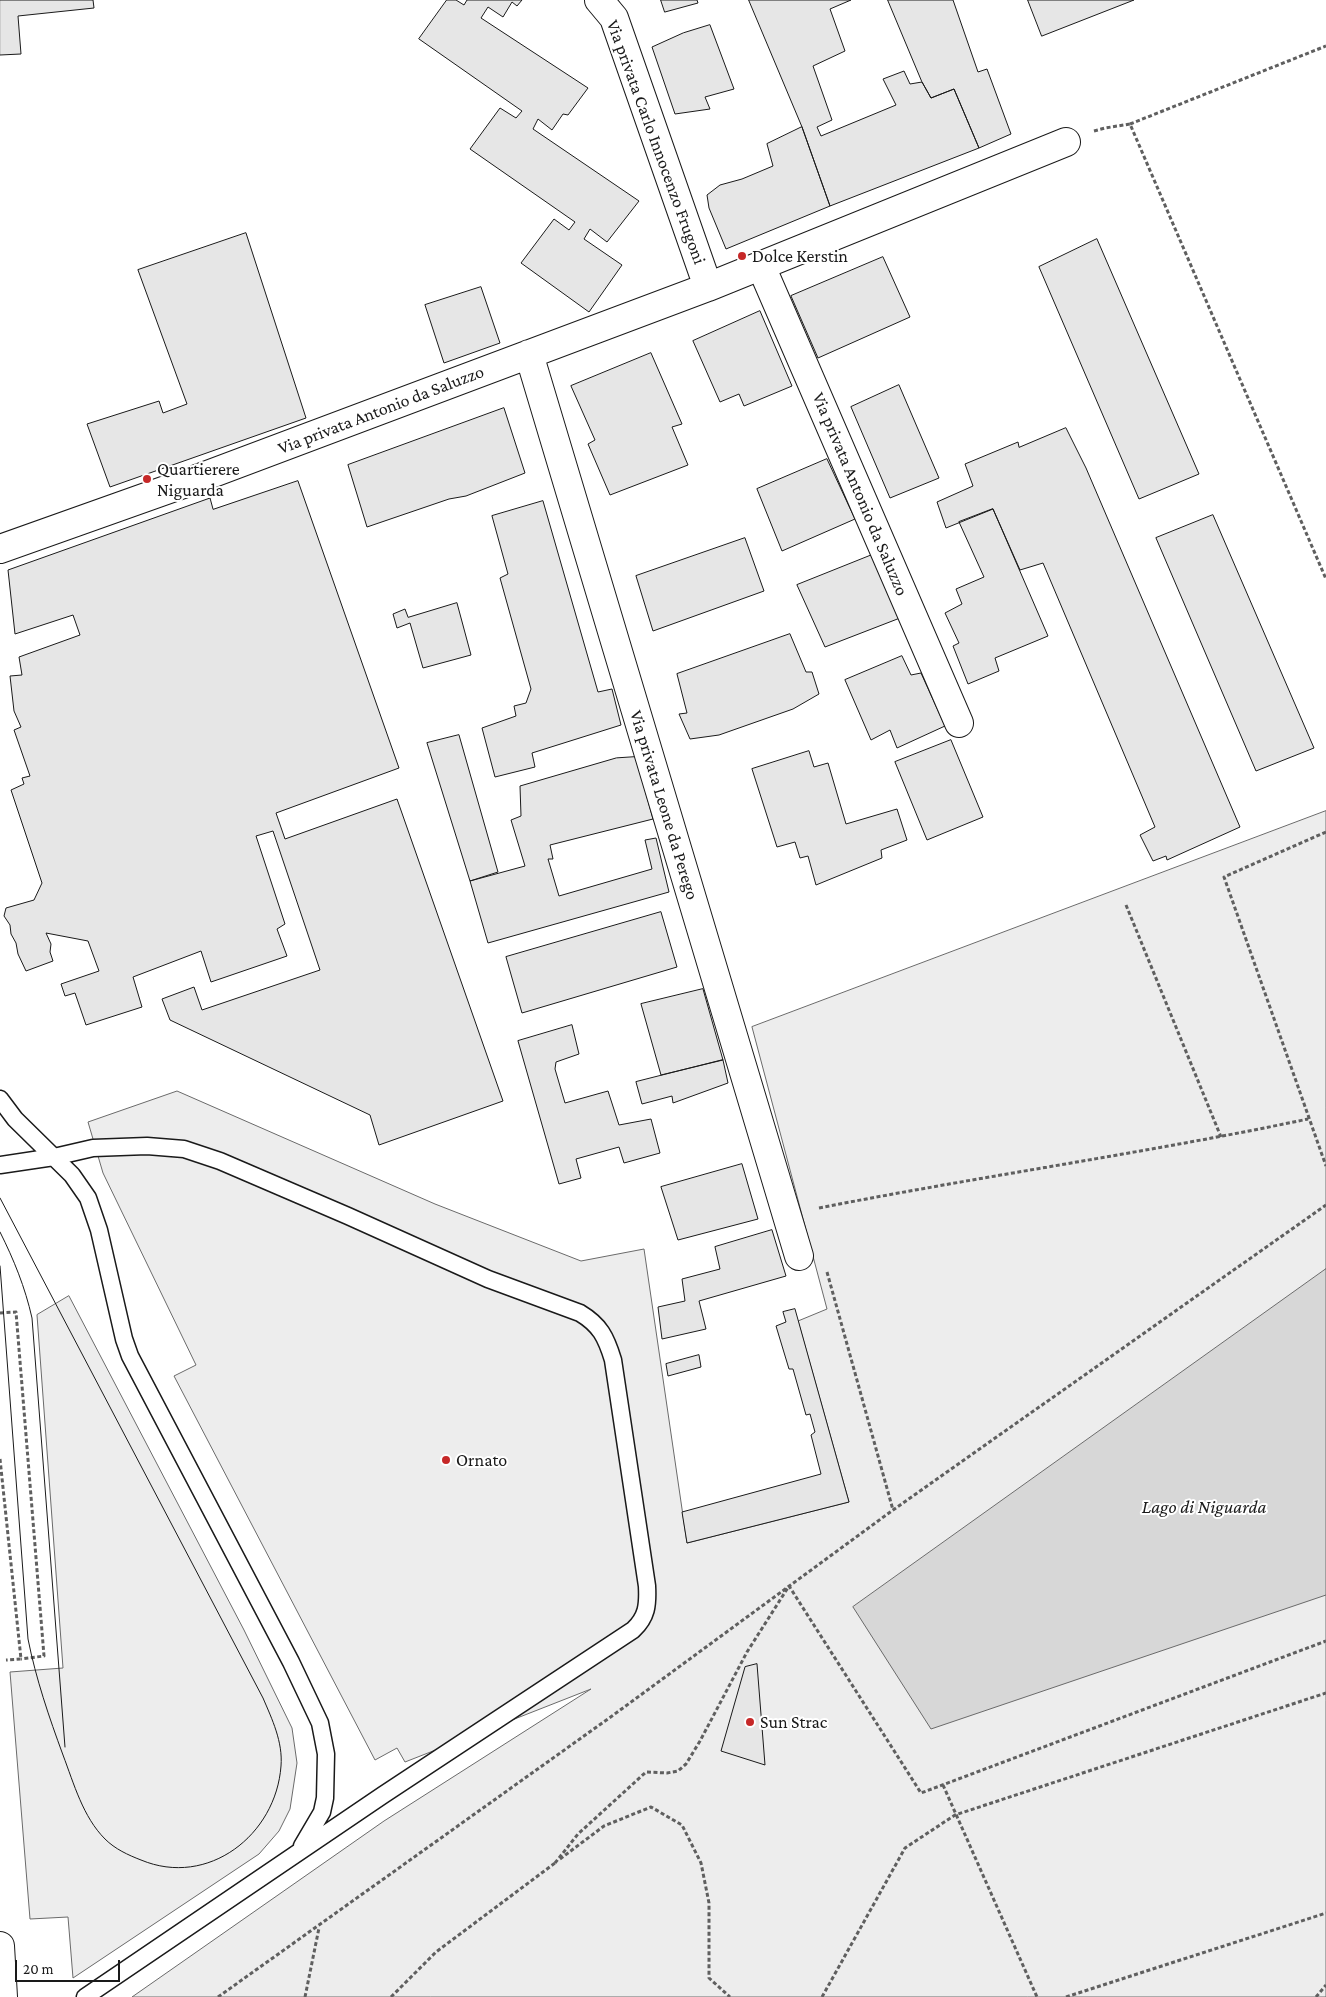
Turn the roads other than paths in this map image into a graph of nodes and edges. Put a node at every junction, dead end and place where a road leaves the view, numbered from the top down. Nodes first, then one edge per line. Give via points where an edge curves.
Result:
1 (598, 0) edge
2 (1066, 142) road end
3 (761, 266) junction
4 (708, 287) junction
5 (529, 354) junction
6 (0, 549) edge
7 (959, 723) dead end
8 (0, 1099) edge
9 (54, 1157) junction
10 (0, 1165) edge
11 (799, 1256) dead end
12 (298, 1852) junction
13 (0, 1946) edge
14 (3, 1997) edge
15 (85, 1997) edge

1 - 4 street, Via privata Carlo Innocenzo Frugoni via 614,18
2 - 3 street, Via privata Antonio da Saluzzo
3 - 4 street, Via privata Antonio da Saluzzo
3 - 7 street, Via privata Antonio da Saluzzo
4 - 5 street, Via privata Antonio da Saluzzo
5 - 6 street, Via privata Antonio da Saluzzo via 152,496
5 - 11 street, Via privata Leone da Perego
8 - 9 lane via 15,1119
9 - 10 lane
9 - 12 lane via 88,1198 130,1356 320,1723 326,1754 325,1798 318,1821
9 - 12 lane via 93,1148 167,1147 200,1153 488,1279 580,1313 594,1321 609,1346 647,1586 646,1614 641,1623
12 - 15 lane
13 - 14 street

